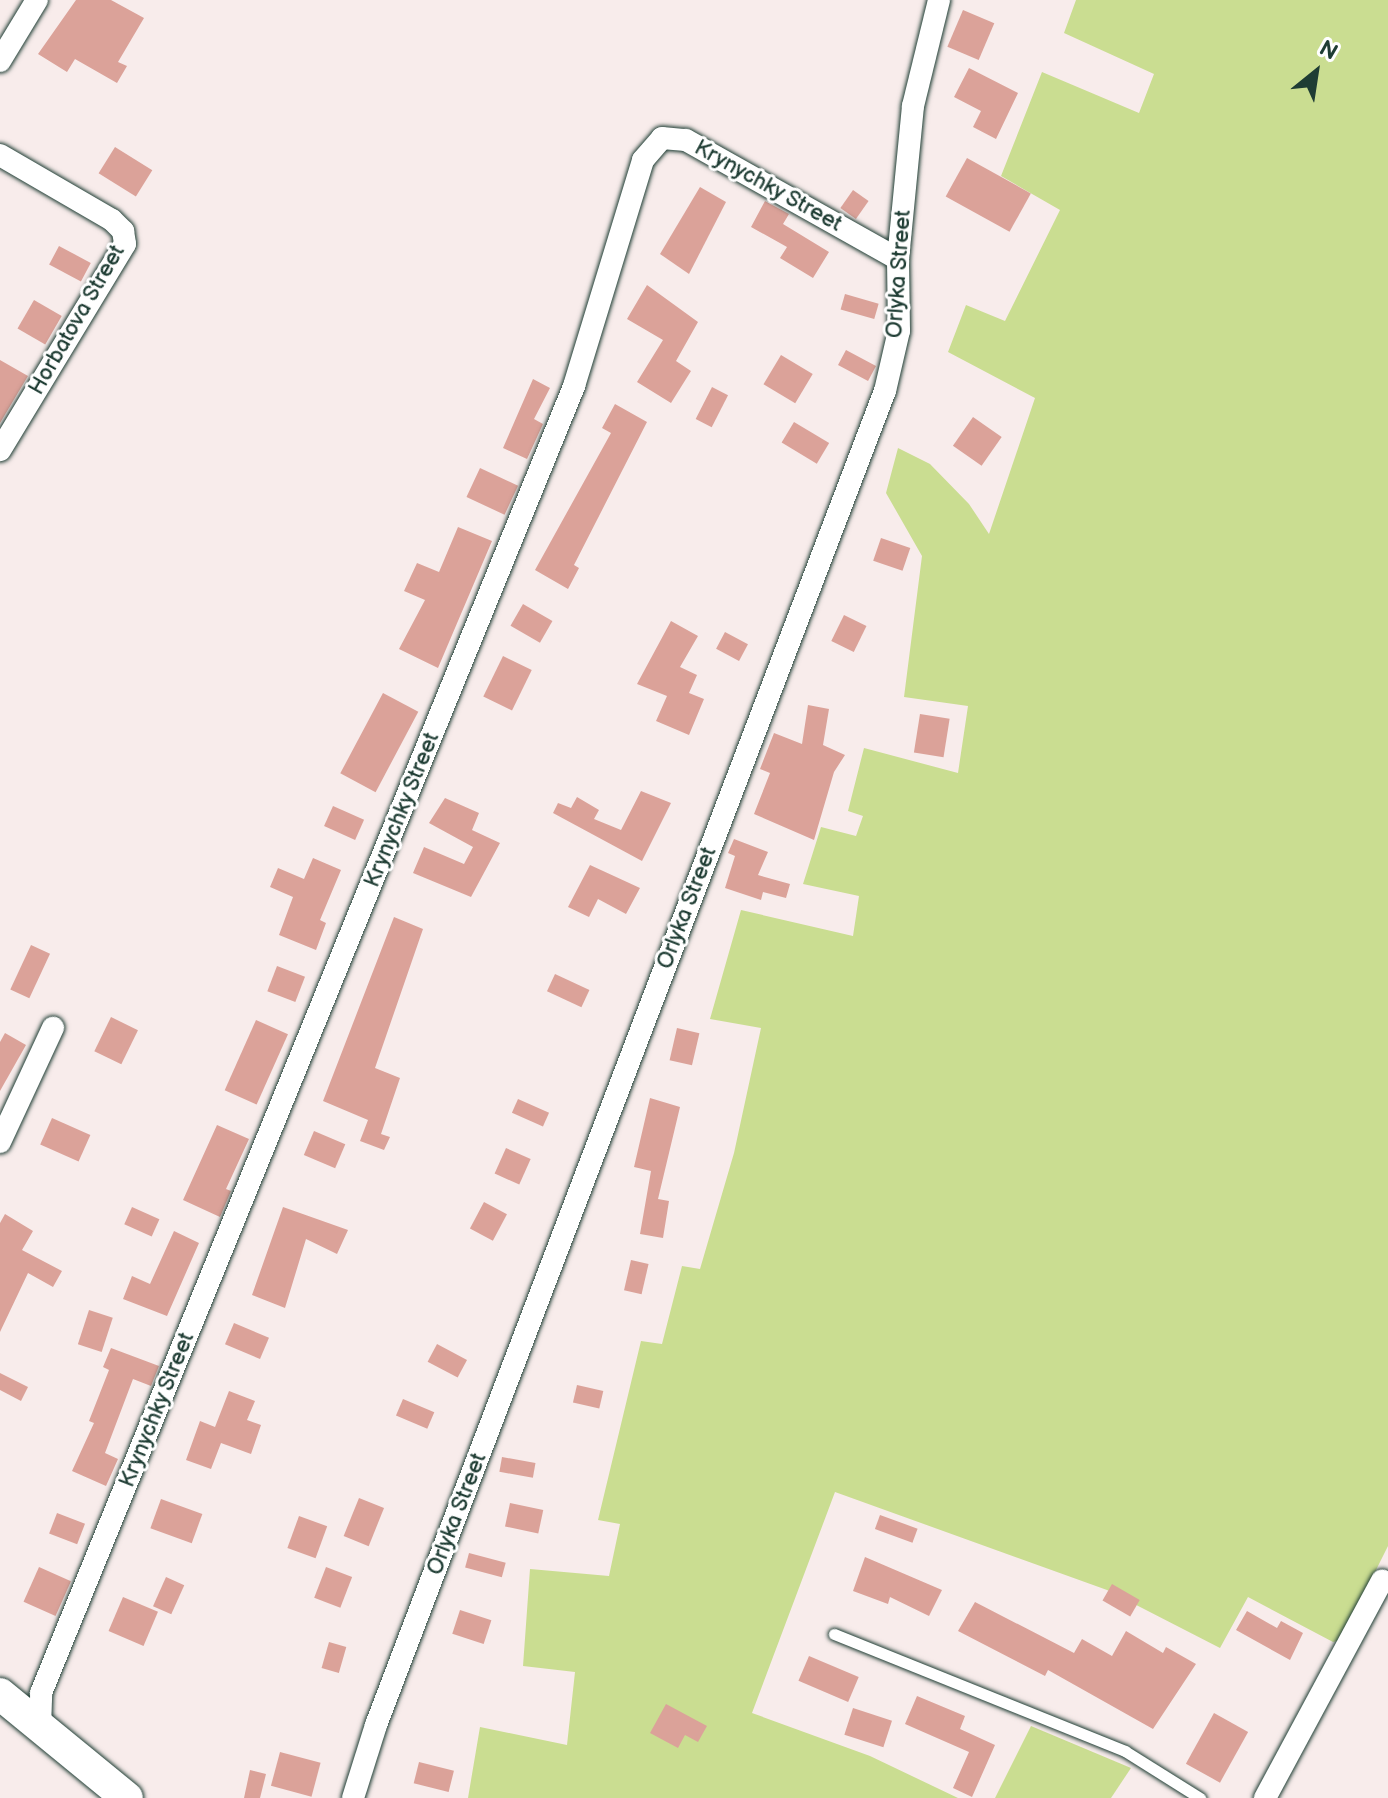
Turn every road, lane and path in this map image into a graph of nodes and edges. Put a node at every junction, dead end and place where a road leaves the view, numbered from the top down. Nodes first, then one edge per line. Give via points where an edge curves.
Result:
1 (37, 0) edge
2 (939, 0) edge
3 (0, 61) edge
4 (0, 155) edge
5 (898, 259) junction
6 (0, 450) edge
7 (53, 1028) dead end
8 (0, 1142) edge
9 (1382, 1581) dead end
10 (834, 1634) dead end
11 (0, 1694) edge
12 (40, 1728) junction
13 (127, 1798) edge
14 (353, 1798) edge
15 (1200, 1798) edge
16 (1265, 1798) edge

1 - 3 street
2 - 5 street, Orlyka Street via 913,106
4 - 6 street, Horbatova Street via 112,220 123,231 125,244
5 - 12 street, Krynychky Street via 686,140 662,138 643,160 574,386 41,1693
5 - 14 street, Orlyka Street via 899,331 885,391 376,1725
7 - 8 street
9 - 16 street
10 - 15 lane via 1125,1751
11 - 12 main road
12 - 13 main road

